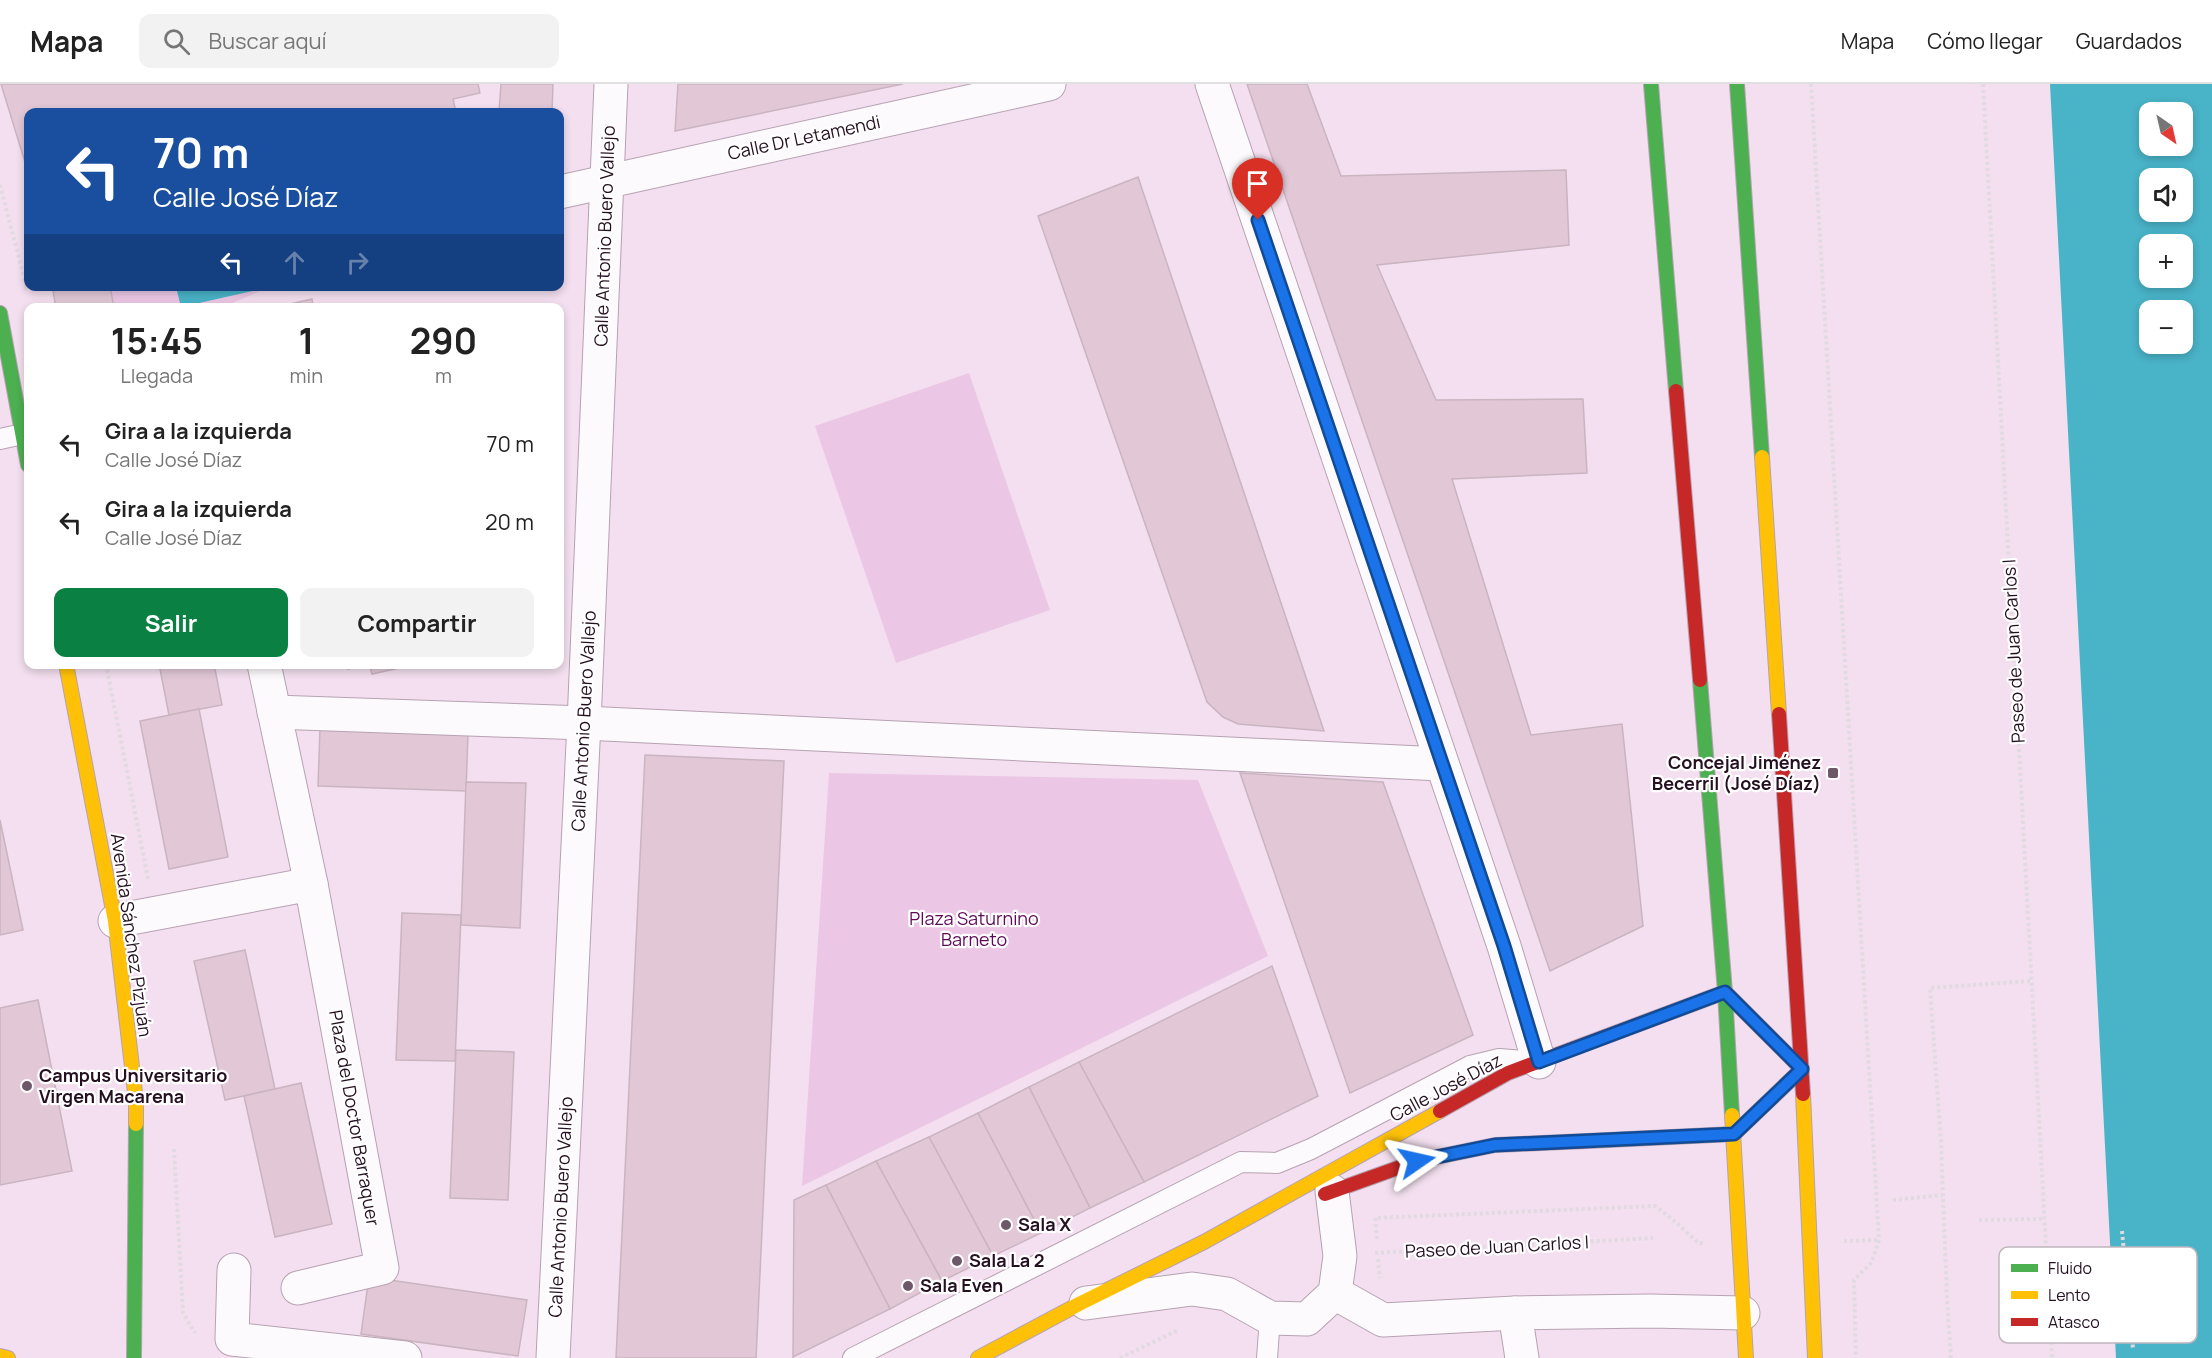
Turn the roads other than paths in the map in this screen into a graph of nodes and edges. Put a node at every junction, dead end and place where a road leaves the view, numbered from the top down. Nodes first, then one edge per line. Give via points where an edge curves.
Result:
1 (611, 84) edge
2 (1049, 84) edge
3 (1212, 84) edge
4 (1651, 84) edge
5 (1737, 84) edge
6 (607, 182) junction
7 (564, 191) edge
8 (0, 313) edge
9 (23, 434) junction
10 (0, 439) edge
11 (24, 440) edge
12 (67, 669) edge
13 (265, 669) edge
14 (274, 712) junction
15 (584, 723) junction
16 (1441, 764) junction
17 (311, 884) junction
18 (115, 921) junction
19 (1725, 992) junction
20 (1539, 1062) junction
21 (1802, 1069) junction
22 (1734, 1134) junction
23 (1314, 1198) junction
24 (1204, 1242) junction
25 (234, 1270) dead end
26 (298, 1288) dead end
27 (1335, 1293) junction
28 (1079, 1304) junction
29 (1515, 1313) junction
30 (1743, 1313) junction
31 (1270, 1318) junction
32 (0, 1356) edge
33 (8, 1358) edge
34 (134, 1358) edge
35 (405, 1358) edge
36 (553, 1358) edge
37 (853, 1358) edge
38 (978, 1358) edge
39 (1267, 1358) edge
40 (1522, 1358) edge
41 (1746, 1358) edge
42 (1815, 1358) edge

1 - 6 street, Calle Antonio Buero Vallejo
2 - 6 street, Calle Dr Letamendi
3 - 16 street
4 - 19 main road
5 - 21 main road
6 - 7 street, Calle Dr Letamendi
6 - 15 street, Calle Antonio Buero Vallejo
8 - 9 main road
9 - 10 lane
9 - 11 main road
12 - 18 main road, Avenida Sánchez Pizjuán
13 - 14 street, Plaza del Doctor Barraquer
14 - 15 street
14 - 17 street, Plaza del Doctor Barraquer
15 - 16 street
15 - 36 street, Calle Antonio Buero Vallejo
16 - 20 street
17 - 18 street
17 - 26 street, Plaza del Doctor Barraquer via 382,1268
18 - 34 main road, Avenida Sánchez Pizjuán via 136,1101
19 - 20 main road, Calle José Díaz
19 - 21 main road
19 - 22 main road
20 - 24 main road, Calle José Díaz via 1508,1073
20 - 37 lane via 1499,1059 1470,1066 1311,1149 1277,1163 1241,1162
21 - 22 main road
21 - 42 main road
22 - 23 main road, Calle José Díaz via 1495,1145 1417,1161
22 - 30 main road
23 - 24 main road, Calle José Díaz
23 - 27 street via 1340,1256
24 - 28 main road, Calle José Díaz
25 - 35 street via 232,1339
27 - 29 street via 1383,1320
27 - 31 street via 1307,1319
28 - 31 street via 1192,1289 1227,1294
28 - 38 main road, Calle José Díaz
29 - 30 street
29 - 40 street
30 - 41 main road
31 - 39 lane
32 - 33 main road

